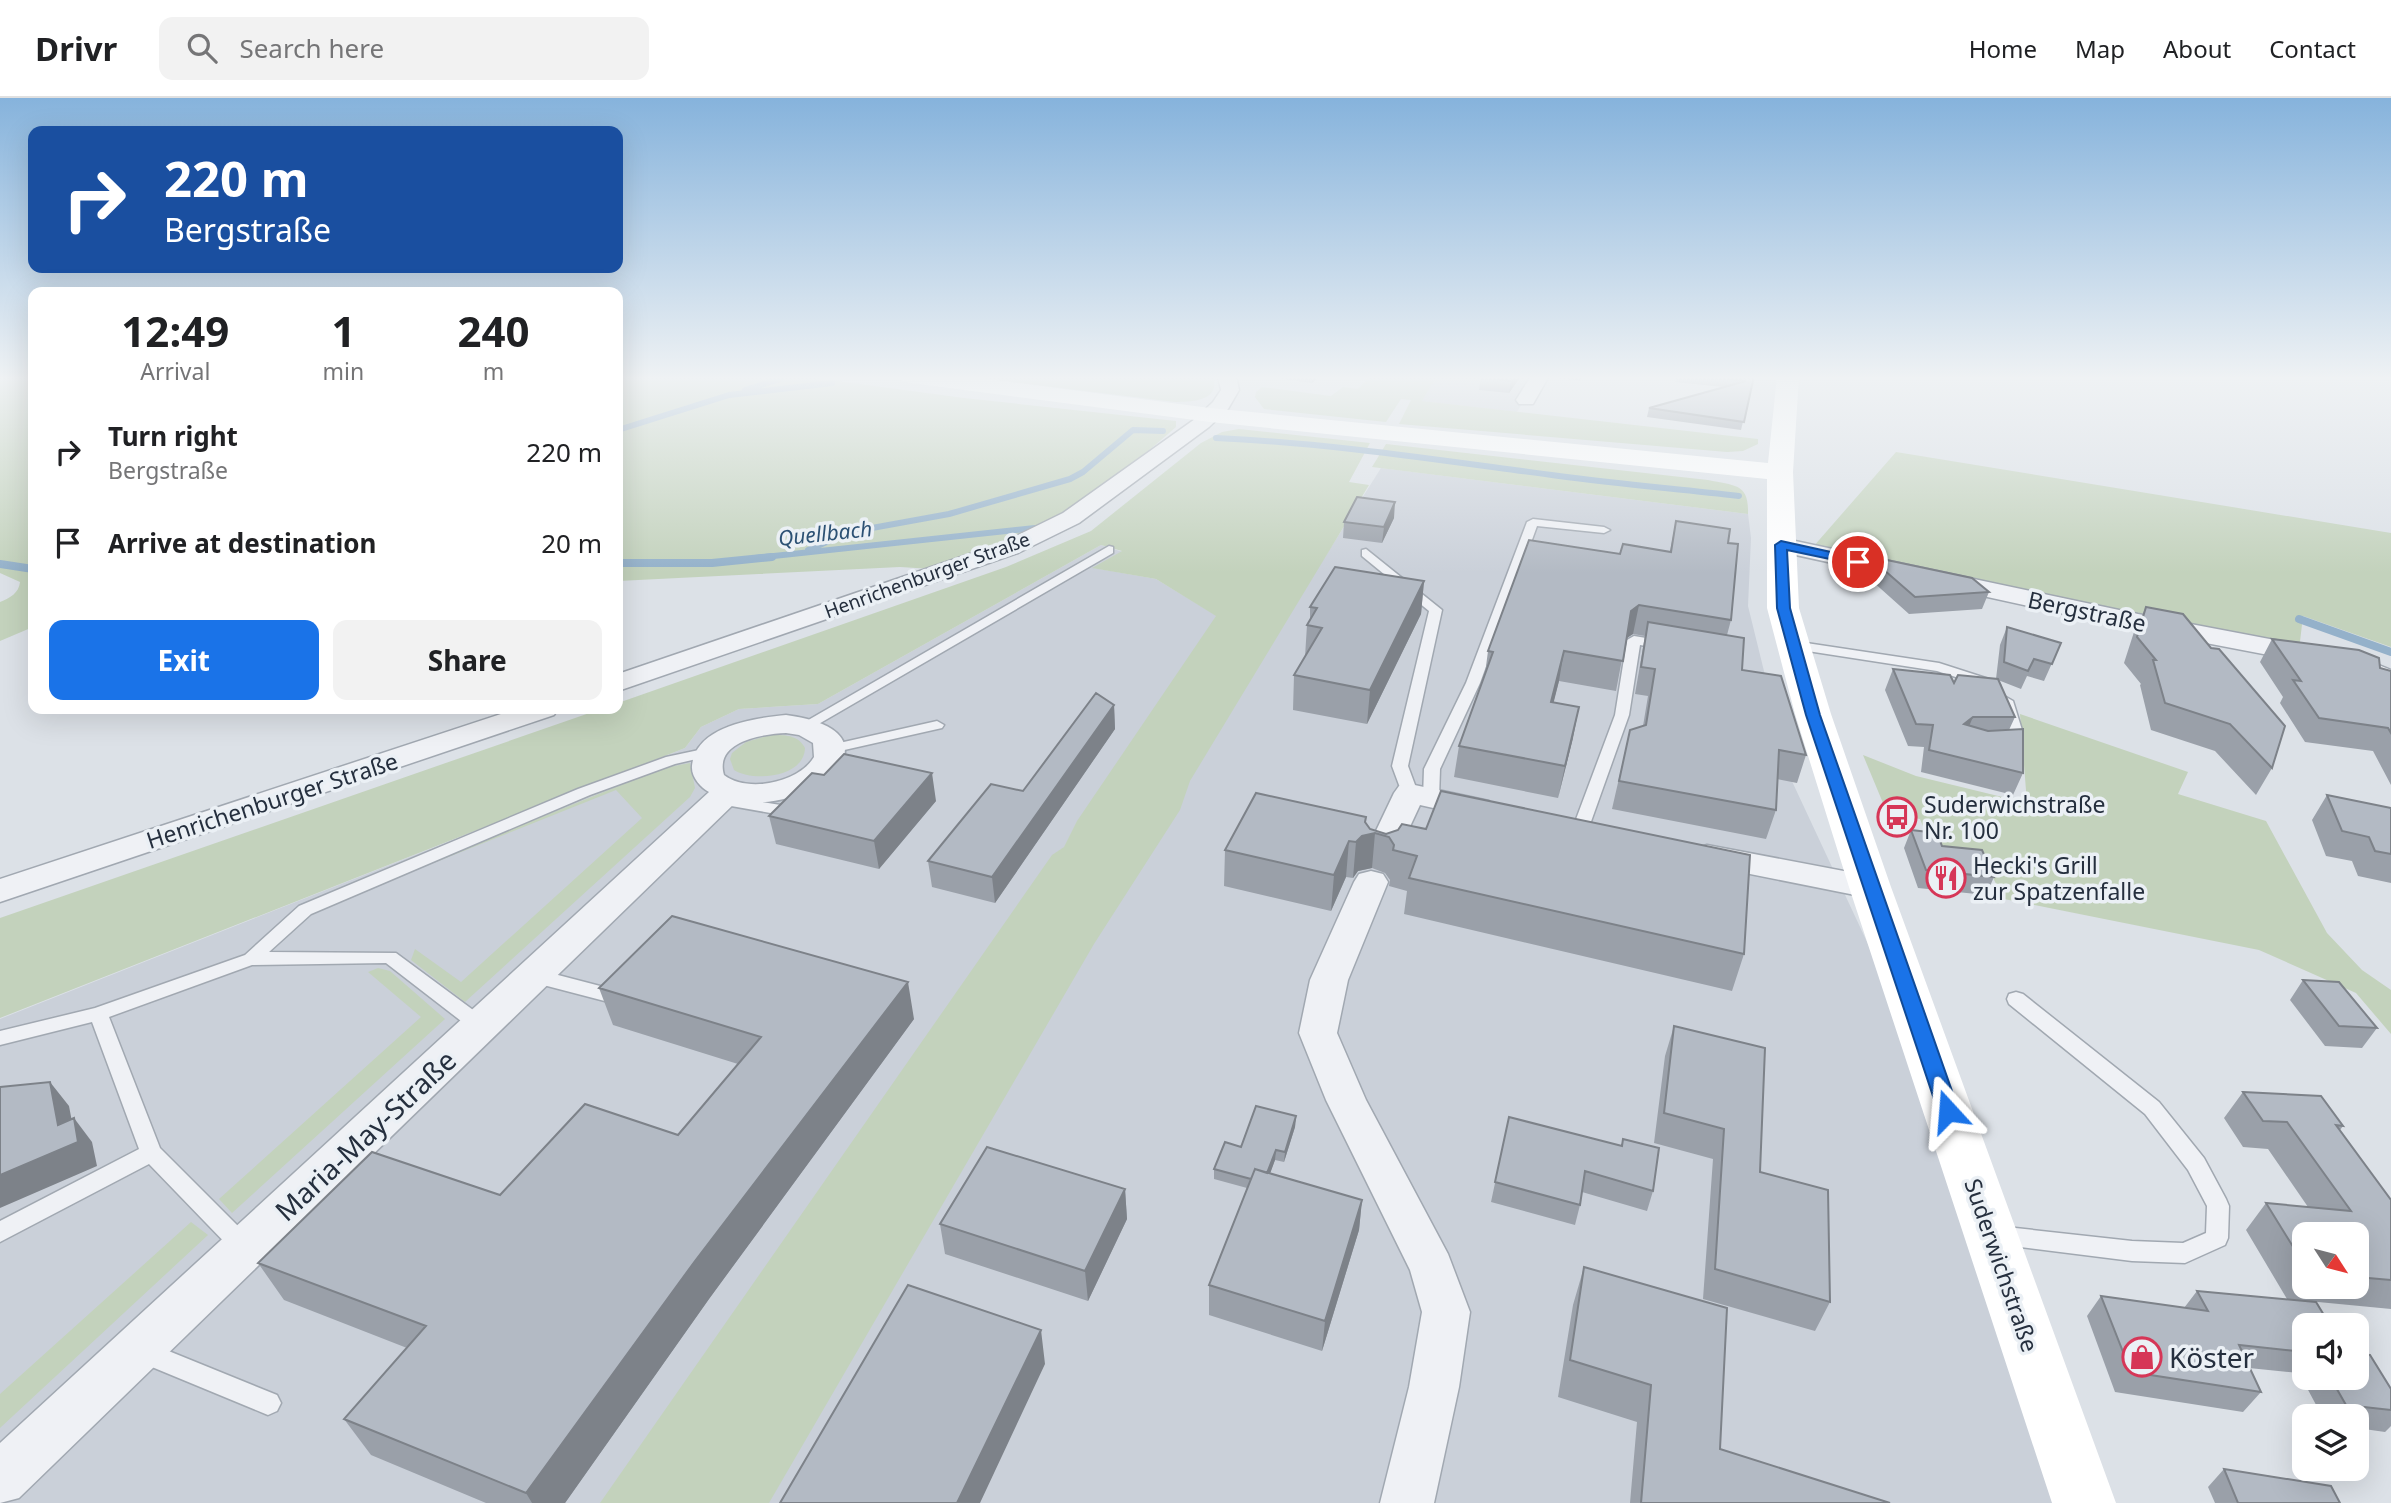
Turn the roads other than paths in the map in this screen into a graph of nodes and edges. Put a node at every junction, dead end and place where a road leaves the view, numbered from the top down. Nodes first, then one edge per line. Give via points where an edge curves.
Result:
1 (1174, 442) edge
2 (1476, 442) edge
3 (1783, 442) edge
4 (1780, 472) junction
5 (1604, 530) dead end
6 (1781, 545) junction
7 (1109, 550) dead end
8 (1366, 553) dead end
9 (1793, 645) junction
10 (1675, 647) edge
11 (2391, 680) edge
12 (623, 681) edge
13 (529, 714) edge
14 (937, 725) dead end
15 (805, 726) junction
16 (1990, 745) edge
17 (831, 749) junction
18 (713, 751) junction
19 (725, 795) junction
20 (1420, 795) junction
21 (793, 812) edge
22 (1512, 815) edge
23 (1580, 830) edge
24 (1675, 850) edge
25 (1871, 887) junction
26 (0, 891) edge
27 (251, 958) junction
28 (535, 976) junction
29 (621, 998) edge
30 (2016, 999) dead end
31 (98, 1014) junction
32 (481, 1026) junction
33 (0, 1038) edge
34 (151, 1153) junction
35 (0, 1232) edge
36 (1992, 1235) junction
37 (244, 1247) junction
38 (138, 1349) junction
39 (268, 1404) dead end
40 (0, 1479) edge
41 (1406, 1503) edge
42 (2084, 1503) edge

1 - 12 street, Henrichenburger Straße via 1072,518 1010,548
2 - 4 main road
3 - 4 main road, Suderwichstraße
4 - 6 main road, Suderwichstraße
5 - 20 lane via 1533,522 1473,683
6 - 9 main road, Suderwichstraße via 1783,608
6 - 11 street, Bergstraße via 2150,625 2354,663
7 - 15 lane
8 - 20 lane via 1436,610 1400,766
9 - 16 lane via 1939,667 2001,688 2015,730 2015,745
9 - 25 main road, Suderwichstraße
10 - 23 lane via 1634,640 1622,715
13 - 26 street, Henrichenburger Straße
14 - 17 lane
15 - 17 street via 828,739
15 - 18 street via 765,725 735,735
17 - 19 street via 828,762 797,785
18 - 19 street via 707,774
18 - 27 lane via 671,760 584,792 306,910
19 - 21 lane
19 - 28 street, Maria-May-Straße
20 - 22 street
20 - 41 street via 1376,869 1329,980 1318,1033 1346,1100 1432,1268 1446,1312 1434,1387
24 - 25 street
25 - 36 main road, Suderwichstraße
27 - 31 lane
27 - 32 lane via 390,957
28 - 29 lane
28 - 32 street, Maria-May-Straße
30 - 36 lane via 2152,1108 2196,1164 2218,1206 2217,1238 2185,1253
31 - 33 lane
31 - 34 lane
32 - 37 street, Maria-May-Straße
34 - 35 lane
34 - 37 lane
36 - 42 main road, Suderwichstraße
37 - 38 street, Maria-May-Straße
38 - 39 lane
38 - 40 street, Maria-May-Straße

